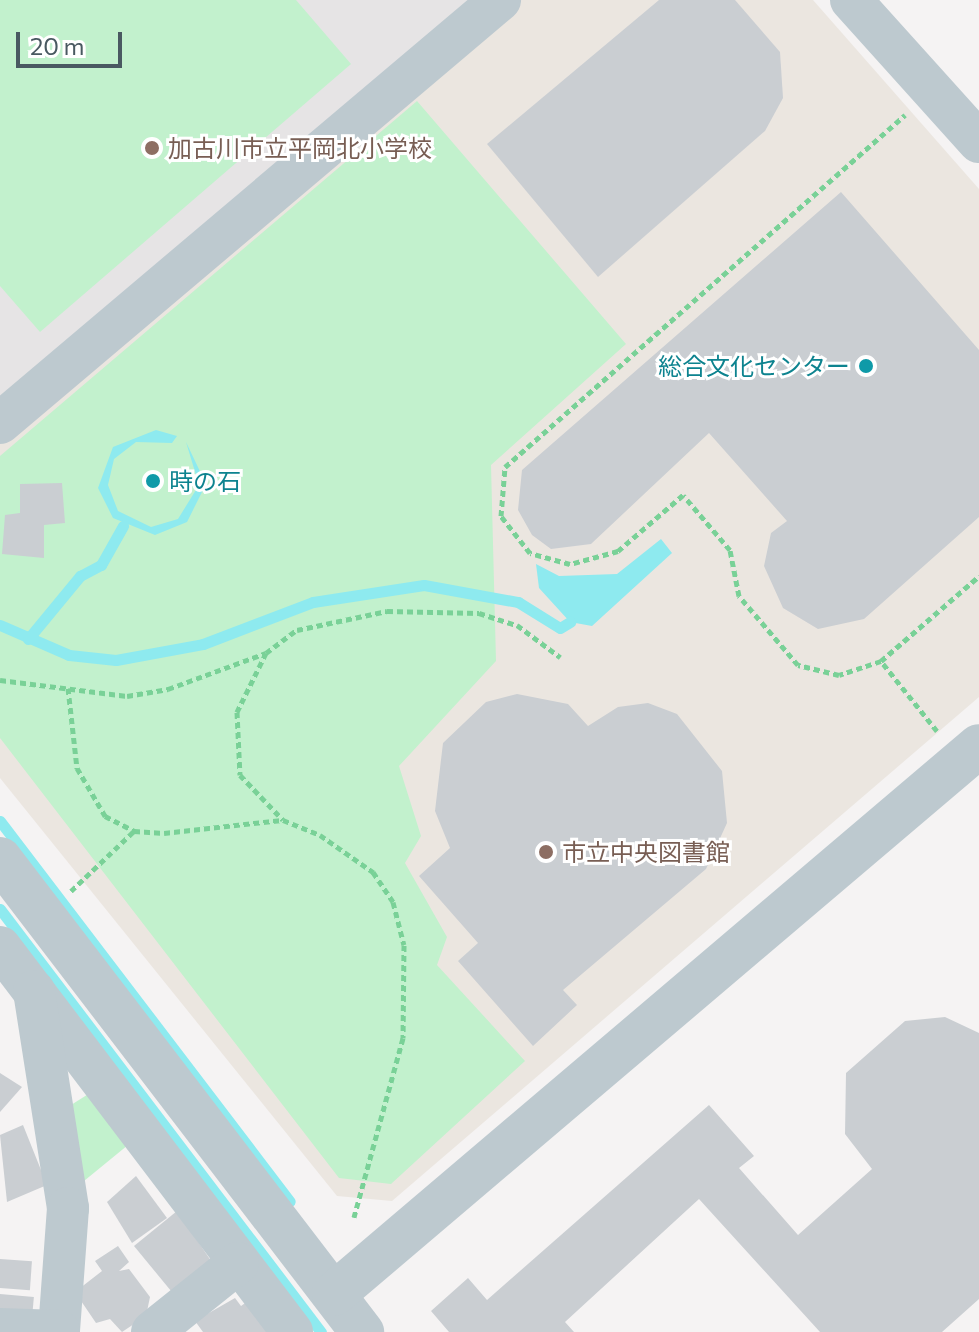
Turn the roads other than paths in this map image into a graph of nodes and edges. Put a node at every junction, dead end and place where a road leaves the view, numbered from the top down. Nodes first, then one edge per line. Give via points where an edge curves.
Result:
1 (500, 0) edge
2 (851, 0) edge
3 (979, 142) edge
4 (0, 423) edge
5 (979, 746) edge
6 (0, 859) edge
7 (23, 964) edge
8 (238, 1263) junction
9 (334, 1294) junction
10 (0, 1329) edge
11 (59, 1331) edge
12 (152, 1332) edge
13 (292, 1332) edge
14 (362, 1332) edge

1 - 4 street
2 - 3 street
5 - 9 street
6 - 7 street
7 - 8 street
7 - 9 street
7 - 11 street via 68,1208
8 - 12 street
8 - 13 street
9 - 14 street
10 - 11 street

